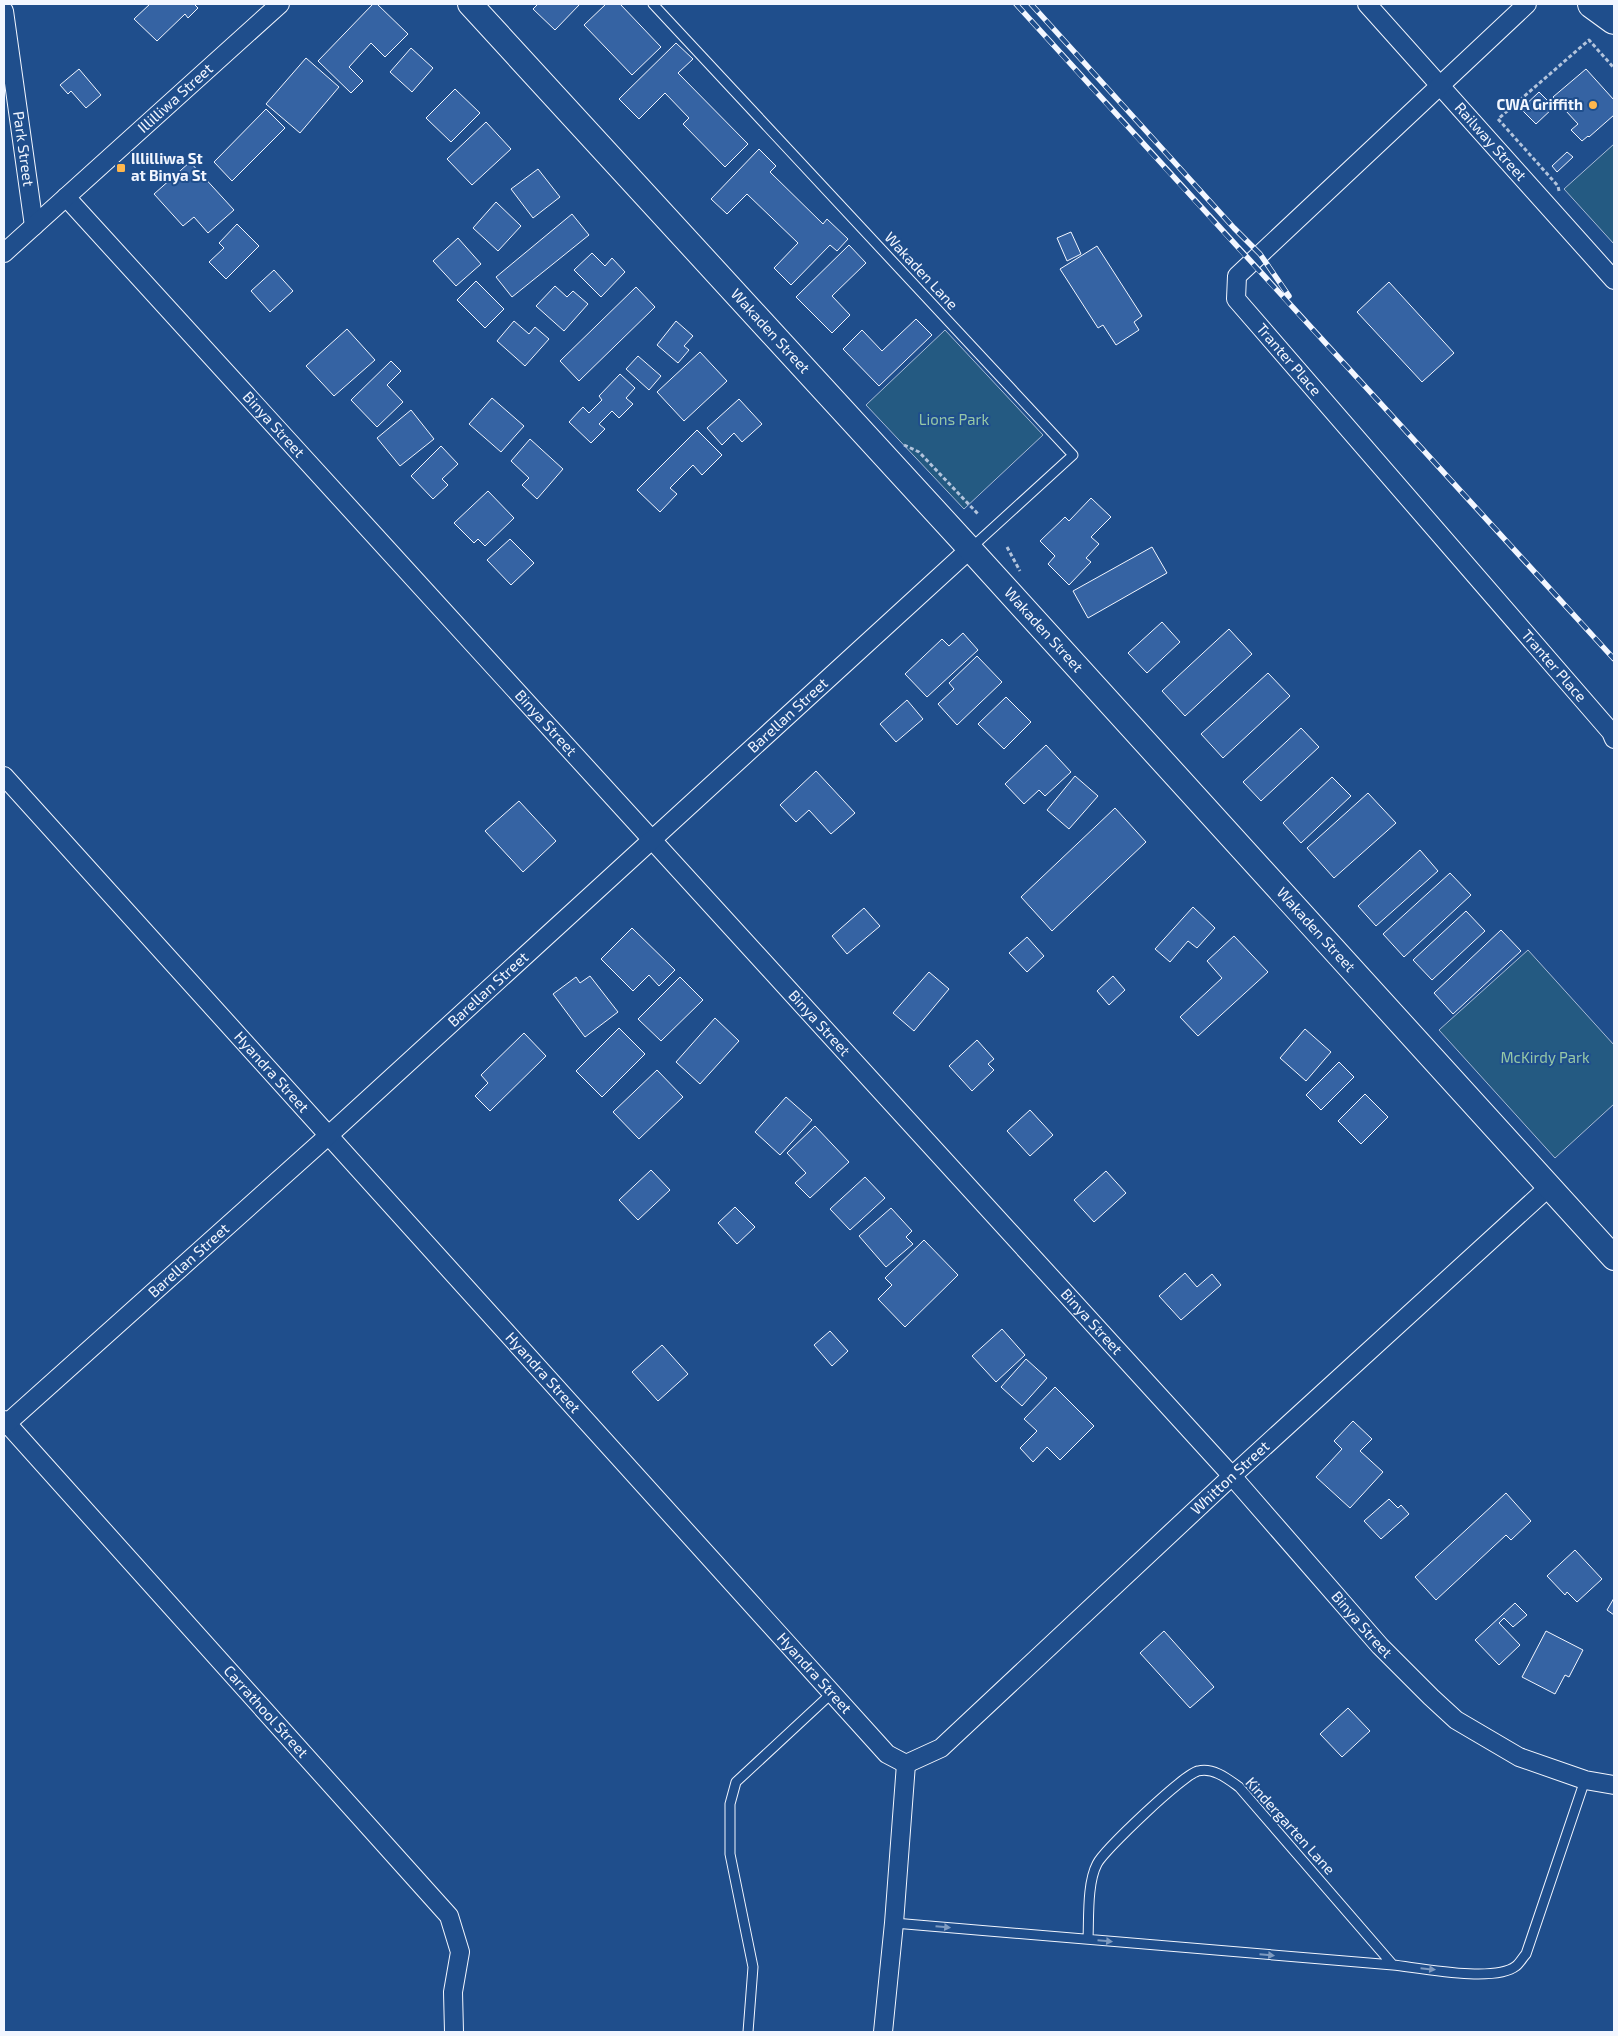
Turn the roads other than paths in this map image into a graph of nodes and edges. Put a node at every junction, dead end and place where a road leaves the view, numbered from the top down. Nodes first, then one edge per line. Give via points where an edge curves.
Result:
1 (280, 4) edge
2 (470, 4) edge
3 (653, 4) edge
4 (1367, 4) edge
5 (1527, 4) edge
6 (1592, 4) edge
7 (4, 12) edge
8 (1614, 20) edge
9 (1439, 86) junction
10 (66, 197) junction
11 (34, 226) junction
12 (4, 253) edge
13 (1614, 280) edge
14 (970, 549) junction
15 (1614, 740) edge
16 (4, 776) edge
17 (650, 840) junction
18 (330, 1135) junction
19 (1550, 1186) junction
20 (1614, 1258) edge
21 (5, 1423) edge
22 (1232, 1476) junction
23 (832, 1694) junction
24 (906, 1764) junction
25 (1584, 1780) junction
26 (1614, 1785) edge
27 (894, 1923) junction
28 (1088, 1939) junction
29 (1393, 1965) junction
30 (454, 2032) edge
31 (748, 2032) edge
32 (882, 2032) edge

1 - 10 street, Illilliwa Street
2 - 14 street, Wakaden Street
3 - 14 lane, Wakaden Lane via 1073,455
4 - 9 street, Railway Street
5 - 9 street, Tranter Place
6 - 8 main road
7 - 11 street, Park Street
9 - 13 street, Railway Street
9 - 15 street, Tranter Place via 1237,276 1236,299 1611,732
10 - 11 street, Illilliwa Street
10 - 17 street, Binya Street
11 - 12 street, Illilliwa Street
14 - 17 street, Barellan Street
14 - 19 street, Wakaden Street
16 - 18 street, Hyandra Street
17 - 18 street, Barellan Street
17 - 22 street, Binya Street
18 - 21 street, Barellan Street
18 - 23 street, Hyandra Street
19 - 20 street, Wakaden Street
19 - 22 street, Whitton Street
21 - 30 street, Carrathool Street via 449,1916 460,1952 453,1992
22 - 24 street, Whitton Street via 941,1748
22 - 25 street, Binya Street via 1380,1646 1456,1720 1519,1757
23 - 24 street, Hyandra Street via 887,1754
23 - 31 lane via 736,1782 730,1804 730,1854 753,1967
24 - 27 street
25 - 26 street, Binya Street
29 -> 25 lane via 1473,1974 1499,1973 1516,1966 1531,1941
27 -> 28 lane
27 - 32 street
28 -> 29 lane
28 - 29 lane, Kindergarten Lane via 1092,1879 1097,1863 1177,1784 1198,1771 1219,1773 1240,1787

